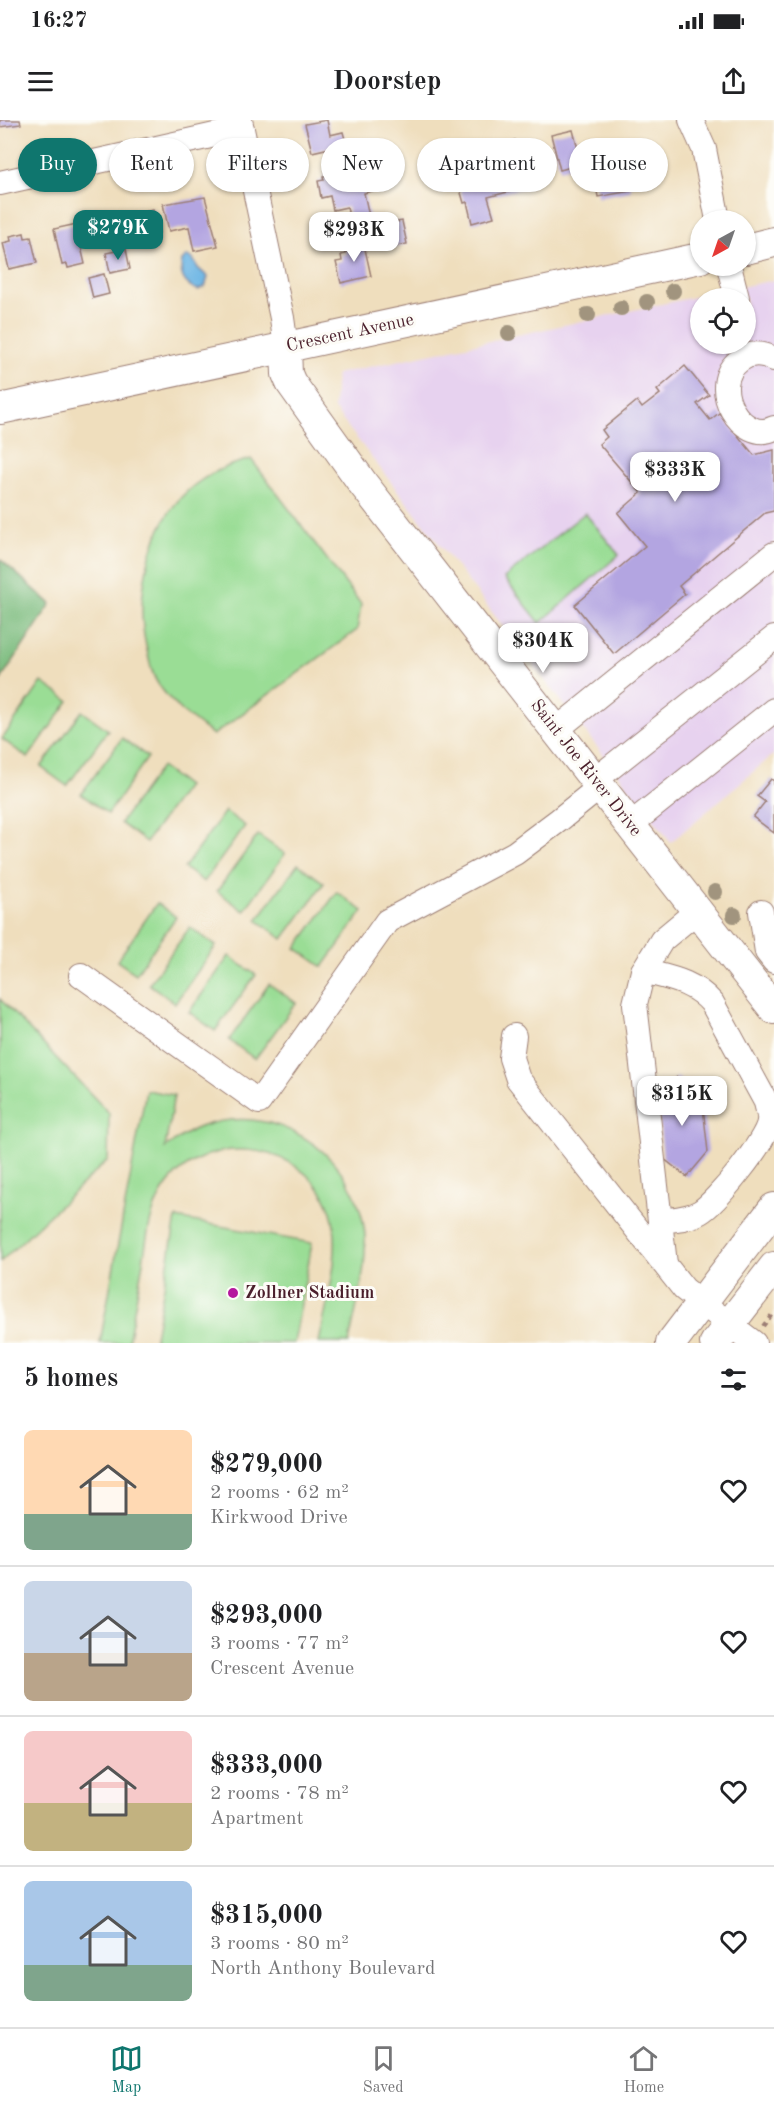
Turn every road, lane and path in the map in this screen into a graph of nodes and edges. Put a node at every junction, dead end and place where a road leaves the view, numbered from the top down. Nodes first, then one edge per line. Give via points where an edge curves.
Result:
1 (692, 120) edge
2 (241, 125) edge
3 (0, 183) edge
4 (716, 210) edge
5 (774, 242) edge
6 (756, 246) edge
7 (690, 260) edge
8 (286, 347) junction
9 (756, 349) edge
10 (742, 354) edge
11 (774, 358) edge
12 (0, 409) edge
13 (774, 428) edge
14 (774, 554) edge
15 (774, 638) edge
16 (774, 710) edge
17 (556, 730) junction
18 (597, 783) junction
19 (630, 825) junction
20 (697, 911) junction
21 (761, 912) dead end
22 (774, 962) edge
23 (643, 971) junction
24 (81, 975) dead end
25 (774, 1009) edge
26 (514, 1036) dead end
27 (774, 1208) edge
28 (660, 1221) junction
29 (774, 1230) edge
30 (665, 1264) junction
31 (774, 1267) edge
32 (752, 1295) junction
33 (701, 1303) junction
34 (722, 1334) edge
35 (671, 1343) edge
36 (754, 1343) edge

1 - 4 street via 704,149
2 - 3 street
2 - 8 street
5 - 6 main road
7 - 8 main road, Crescent Avenue
8 - 12 main road, Crescent Avenue
8 - 17 main road, Saint Joe River Drive via 291,383 364,485
9 - 11 street
10 - 13 street via 728,372 726,399 742,422 754,429
14 - 17 street
15 - 18 street
16 - 19 street
17 - 18 main road, Saint Joe River Drive
18 - 19 main road, Saint Joe River Drive
18 - 24 street via 559,820 515,853 387,921 259,1102
19 - 20 main road, Saint Joe River Drive
20 - 23 street via 662,940
20 - 25 main road, Saint Joe River Drive
21 - 22 street via 767,952
23 - 28 street via 635,1004
23 - 28 street via 701,990 766,1102 770,1120 765,1137 712,1204 687,1218
26 - 30 street via 511,1058 518,1079
27 - 33 main road
28 - 30 street
29 - 32 main road via 748,1278
30 - 33 street
31 - 32 main road
32 - 34 main road
33 - 34 street
33 - 35 main road
34 - 36 street

